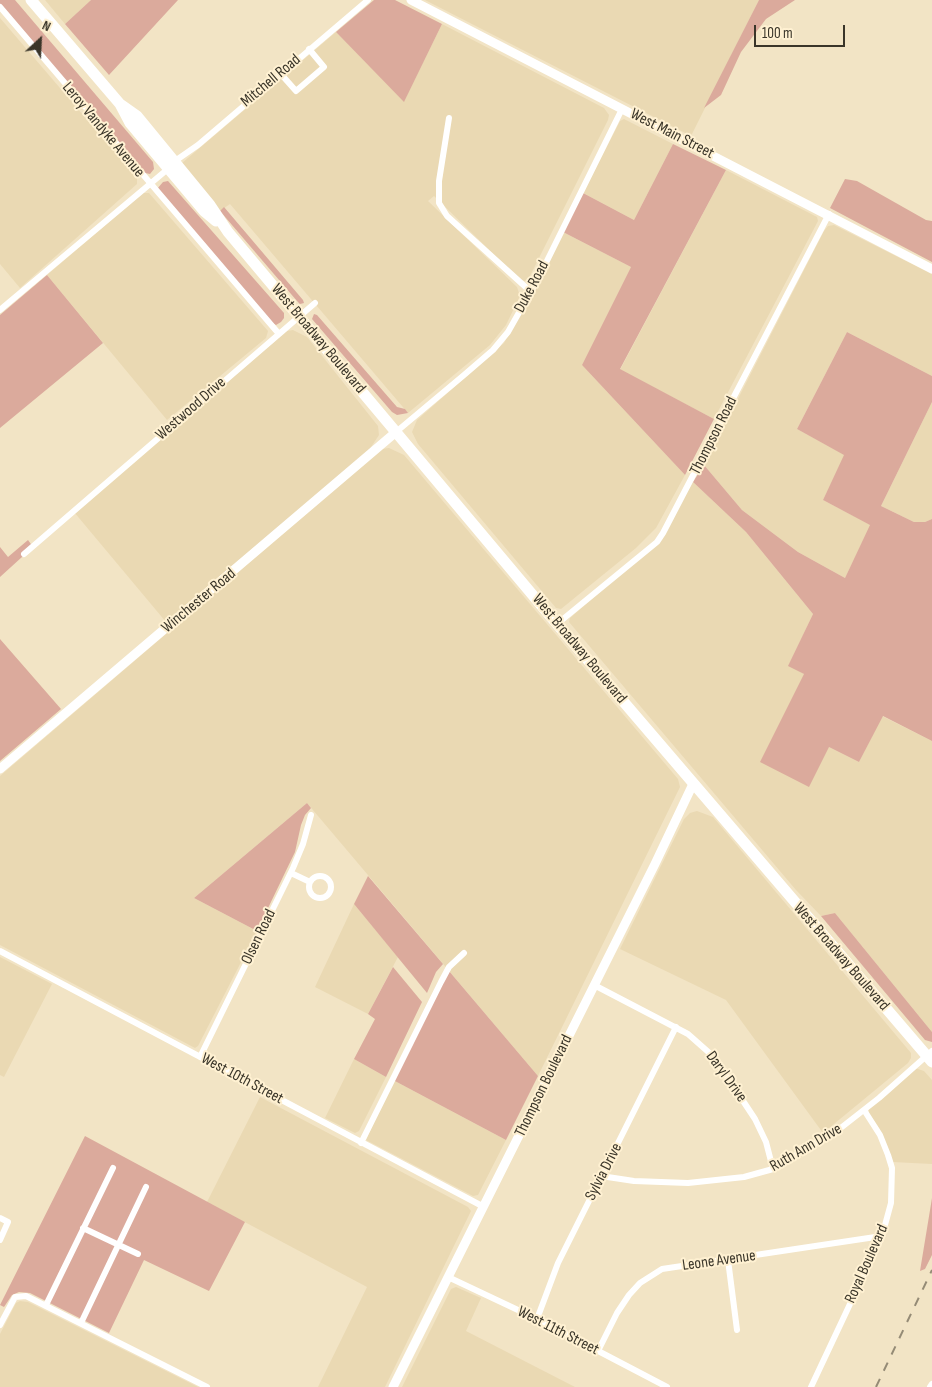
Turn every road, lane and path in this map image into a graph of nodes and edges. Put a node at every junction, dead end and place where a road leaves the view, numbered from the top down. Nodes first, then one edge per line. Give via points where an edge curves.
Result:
1 (31, 0) edge
2 (368, 0) edge
3 (411, 0) edge
4 (0, 7) edge
5 (309, 49) junction
6 (280, 73) junction
7 (622, 109) junction
8 (449, 118) dead end
9 (172, 164) junction
10 (149, 184) junction
11 (829, 214) junction
12 (932, 269) edge
13 (530, 292) junction
14 (315, 303) dead end
15 (0, 310) edge
16 (299, 316) junction
17 (279, 334) junction
18 (396, 432) junction
19 (24, 554) dead end
20 (557, 624) junction
21 (0, 769) edge
22 (693, 784) junction
23 (311, 815) dead end
24 (290, 873) junction
25 (310, 882) dead end
26 (0, 951) edge
27 (464, 953) dead end
28 (594, 985) junction
29 (676, 1027) junction
30 (930, 1056) edge
31 (200, 1057) junction
32 (864, 1110) junction
33 (361, 1143) junction
34 (113, 1168) dead end
35 (774, 1169) junction
36 (601, 1176) junction
37 (146, 1188) dead end
38 (484, 1208) junction
39 (0, 1218) edge
40 (84, 1228) junction
41 (882, 1236) junction
42 (0, 1240) edge
43 (118, 1245) junction
44 (138, 1254) dead end
45 (728, 1260) junction
46 (448, 1277) junction
47 (46, 1305) junction
48 (537, 1319) junction
49 (80, 1323) junction
50 (0, 1325) edge
51 (737, 1330) dead end
52 (598, 1351) junction
53 (207, 1387) edge
54 (393, 1387) edge
55 (667, 1387) edge
56 (811, 1387) edge

1 - 9 highway, West Broadway Boulevard via 120,104 130,123
2 - 5 street, Mitchell Road
3 - 7 main road, West Main Street
4 - 10 street, Leroy Vandyke Avenue
5 - 6 street, Mitchell Road
5 - 6 street via 324,67 296,91
6 - 9 street, Mitchell Road
7 - 11 main road, West Main Street
7 - 13 street, Duke Road
8 - 13 street via 439,181 439,203 447,216
9 - 10 street, Mitchell Road
9 - 16 highway, West Broadway Boulevard via 204,211 228,232
10 - 15 street, Mitchell Road
10 - 17 street, Leroy Vandyke Avenue
11 - 12 main road, West Main Street
11 - 20 street, Thompson Road via 663,534
13 - 18 street, Duke Road via 498,344
14 - 16 street, Westwood Drive
16 - 17 street, Westwood Drive
16 - 18 highway, West Broadway Boulevard
17 - 19 street, Westwood Drive
18 - 20 highway, West Broadway Boulevard
18 - 21 main road, Winchester Road
20 - 22 highway, West Broadway Boulevard
22 - 28 main road, Thompson Boulevard
22 - 30 highway, West Broadway Boulevard
23 - 24 street, Olsen Road
24 - 25 street
24 - 31 street, Olsen Road
26 - 31 street, West 10th Street
27 - 33 street via 449,967
28 - 29 street, Daryl Drive
28 - 38 main road, Thompson Boulevard
29 - 35 street, Daryl Drive via 714,1057 736,1088 766,1142
29 - 36 street, Sylvia Drive
30 - 32 street, Ruth Ann Drive
31 - 33 street, West 10th Street
32 - 35 street, Ruth Ann Drive
32 - 41 street, Royal Boulevard via 880,1135 892,1168 891,1203
33 - 38 street, West 10th Street
34 - 40 street
35 - 36 street, Ruth Ann Drive via 744,1178 688,1183
36 - 48 street, Sylvia Drive via 558,1264
37 - 43 street
38 - 46 main road, Thompson Boulevard
39 - 42 street via 8,1222
40 - 43 street
40 - 47 street
41 - 45 street, Leone Avenue
41 - 56 street, Royal Boulevard
43 - 44 street
43 - 49 street
45 - 51 street
45 - 52 street, Leone Avenue via 662,1270 650,1275 621,1307
46 - 48 street, West 11th Street
46 - 54 main road, Thompson Boulevard
47 - 49 street
47 - 50 street via 22,1295 15,1297
48 - 52 street, West 11th Street
49 - 53 street
52 - 55 street, West 11th Street

